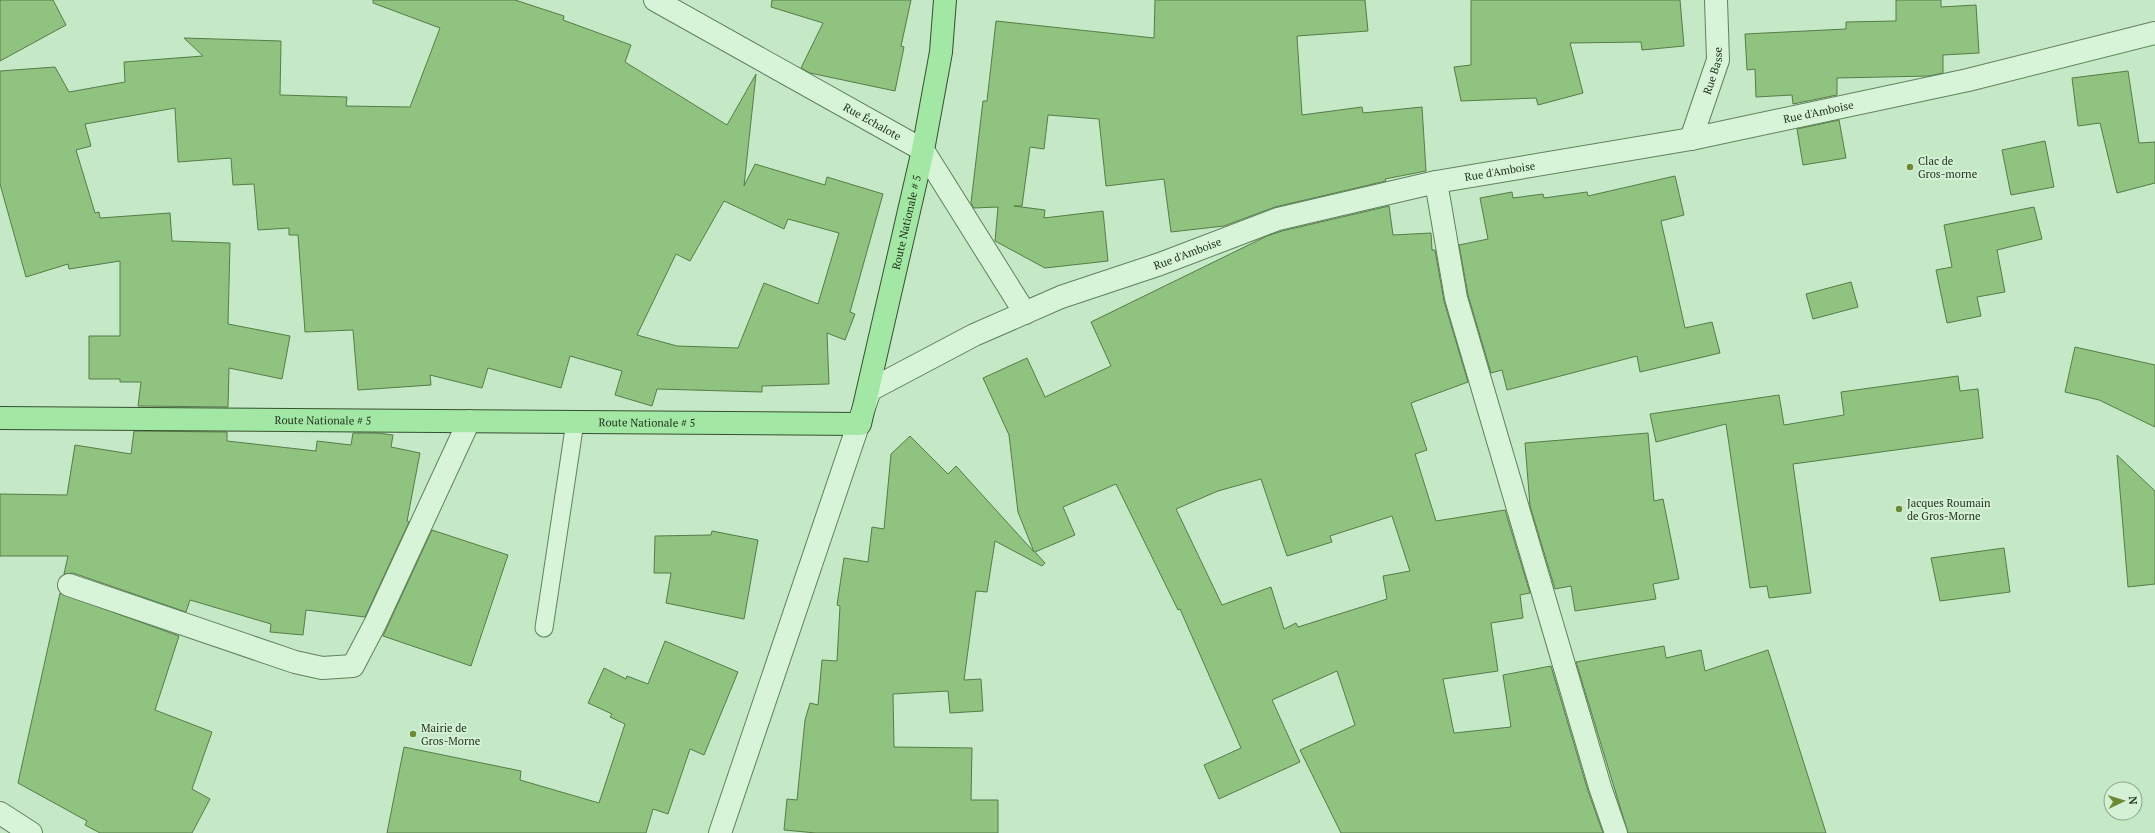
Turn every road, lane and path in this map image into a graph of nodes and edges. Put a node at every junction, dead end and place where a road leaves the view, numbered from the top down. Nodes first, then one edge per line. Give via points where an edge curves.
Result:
1 (655, 0) edge
2 (945, 0) edge
3 (1716, 0) edge
4 (2155, 33) edge
5 (1691, 140) junction
6 (923, 150) junction
7 (1436, 182) junction
8 (1025, 313) junction
9 (870, 390) junction
10 (0, 418) edge
11 (469, 421) junction
12 (575, 422) junction
13 (69, 585) dead end
14 (544, 628) dead end
15 (0, 813) edge
16 (31, 833) edge
17 (720, 833) edge
18 (1616, 833) edge

1 - 6 street, Rue Échalote
2 - 6 main road, Route Nationale # 5 via 941,52
3 - 5 street, Rue Basse via 1718,60
4 - 5 street, Rue d'Amboise via 1968,80
5 - 7 street, Rue d'Amboise
6 - 8 street, Rue Échalote
6 - 9 main road, Route Nationale # 5
7 - 8 street, Rue d'Amboise via 1278,219 1160,264 1061,297
7 - 18 street via 1456,298 1600,787
8 - 9 street, Rue d'Amboise via 974,335
9 - 12 main road, Route Nationale # 5 via 860,424
9 - 17 street
10 - 11 main road, Route Nationale # 5
11 - 12 main road, Route Nationale # 5
11 - 13 street via 353,666 322,668 295,662
12 - 14 lane
15 - 16 street

